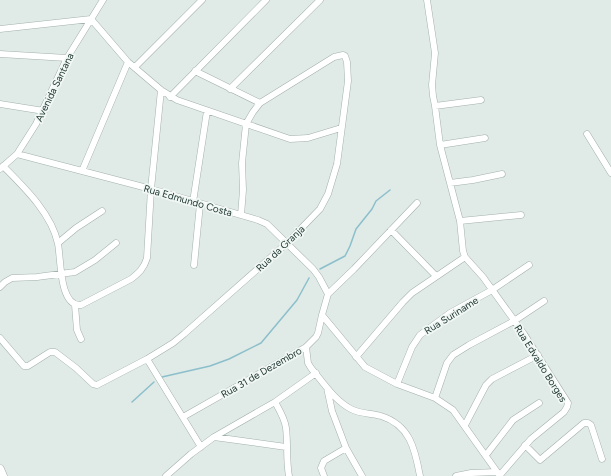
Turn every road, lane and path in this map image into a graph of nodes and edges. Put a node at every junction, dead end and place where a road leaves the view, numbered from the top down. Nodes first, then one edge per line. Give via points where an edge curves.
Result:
1 (103, 0) edge
2 (202, 0) edge
3 (320, 0) edge
4 (427, 0) edge
5 (261, 2) edge
6 (91, 20) junction
7 (0, 29) edge
8 (0, 54) edge
9 (68, 58) junction
10 (128, 62) junction
11 (134, 67) junction
12 (195, 71) junction
13 (230, 89) junction
14 (160, 90) junction
15 (170, 97) junction
16 (481, 100) dead end
17 (260, 103) junction
18 (0, 104) edge
19 (435, 106) junction
20 (207, 110) junction
21 (44, 111) junction
22 (246, 124) junction
23 (341, 128) junction
24 (587, 134) dead end
25 (485, 138) dead end
26 (440, 145) junction
27 (17, 154) junction
28 (2, 168) edge
29 (82, 171) junction
30 (611, 173) edge
31 (502, 174) dead end
32 (450, 183) junction
33 (151, 189) junction
34 (193, 202) junction
35 (417, 203) dead end
36 (200, 204) junction
37 (102, 211) dead end
38 (241, 215) junction
39 (521, 215) dead end
40 (460, 220) junction
41 (392, 230) junction
42 (58, 243) junction
43 (116, 243) dead end
44 (287, 243) junction
45 (465, 257) junction
46 (529, 265) dead end
47 (194, 266) dead end
48 (61, 273) junction
49 (436, 276) junction
50 (0, 287) edge
51 (492, 290) junction
52 (328, 294) junction
53 (544, 301) dead end
54 (75, 305) junction
55 (322, 315) junction
56 (514, 320) junction
57 (0, 338) edge
58 (81, 338) dead end
59 (306, 347) junction
60 (538, 355) junction
61 (356, 357) junction
62 (147, 360) junction
63 (316, 373) junction
64 (397, 384) junction
65 (327, 388) junction
66 (435, 398) junction
67 (275, 402) junction
68 (539, 403) dead end
69 (183, 417) junction
70 (465, 426) junction
71 (214, 437) junction
72 (526, 445) junction
73 (201, 447) junction
74 (286, 447) junction
75 (346, 448) junction
76 (486, 455) junction
77 (602, 459) dead end
78 (0, 469) edge
79 (499, 474) edge
80 (3, 476) edge
81 (166, 476) edge
82 (289, 476) edge
83 (324, 476) edge
84 (362, 476) edge
85 (420, 476) edge
86 (456, 476) edge

1 - 6 street, Avenida Santana
2 - 11 street
3 - 13 street
4 - 19 street via 435,53 432,85
5 - 12 street
6 - 7 street
6 - 9 street, Avenida Santana
6 - 10 street
8 - 9 street
9 - 21 street, Avenida Santana
10 - 11 street
10 - 29 street
11 - 14 street
12 - 13 street
12 - 15 street
13 - 17 street
14 - 15 street
14 - 33 street
15 - 20 street
16 - 19 street
17 - 22 street
17 - 23 street, Rua da Granja via 334,57 343,55 347,58 348,81
18 - 21 street
19 - 26 street
20 - 22 street
20 - 34 street
21 - 27 street, Avenida Santana
22 - 23 street via 281,137 298,139
22 - 38 street
23 - 44 street, Rua da Granja via 337,164 328,194 320,209
24 - 30 street
25 - 26 street
26 - 32 street
27 - 28 street, Avenida Santana
27 - 29 street, Rua Edmundo Costa
28 - 42 street via 32,196 49,221
29 - 33 street, Rua Edmundo Costa
31 - 32 street
32 - 40 street
33 - 34 street, Rua Edmundo Costa
33 - 54 street via 147,258 142,269 131,279 81,305
34 - 36 street, Rua Edmundo Costa
35 - 41 street
36 - 38 street, Rua Edmundo Costa
36 - 47 street
37 - 42 street
38 - 44 street, Rua Edmundo Costa via 267,224
39 - 40 street
40 - 45 street
41 - 49 street
41 - 52 street
42 - 48 street
43 - 48 street via 80,270
44 - 52 street, Rua Edmundo Costa via 316,274
44 - 62 street, Rua da Granja via 173,343
45 - 49 street
45 - 51 street, Rua Edvaldo Borges
46 - 51 street, Rua Suriname
48 - 50 street via 42,277 12,278
48 - 54 street via 64,286
49 - 61 street via 412,293
51 - 56 street, Rua Edvaldo Borges
51 - 64 street, Rua Suriname via 450,313 420,335 412,347
52 - 55 street, Rua 31 de Dezembro
53 - 56 street
54 - 58 street via 77,330
55 - 59 street, Rua 31 de Dezembro via 320,330
55 - 61 street
56 - 60 street, Rua Edvaldo Borges
56 - 66 street via 453,355 447,363
57 - 62 street, Rua da Granja via 24,366 50,352 55,352 97,385
59 - 63 street via 308,363
59 - 69 street, Rua 31 de Dezembro
60 - 70 street via 492,379 478,398
60 - 72 street, Rua Edvaldo Borges via 568,405 564,412
61 - 64 street via 369,370
62 - 69 street
63 - 65 street
63 - 67 street
64 - 66 street
65 - 75 street via 334,417
65 - 85 street via 353,411 380,415 404,429 414,449
66 - 70 street via 453,410
67 - 71 street
67 - 74 street via 285,423
68 - 76 street via 513,420
69 - 73 street
70 - 76 street
71 - 73 street
71 - 74 street
72 - 77 street via 540,460 584,423 588,423 591,425
72 - 79 street, Rua Edvaldo Borges
73 - 81 street
74 - 82 street
75 - 83 street via 324,461
75 - 84 street
76 - 79 street
78 - 80 street
79 - 86 street via 471,473

